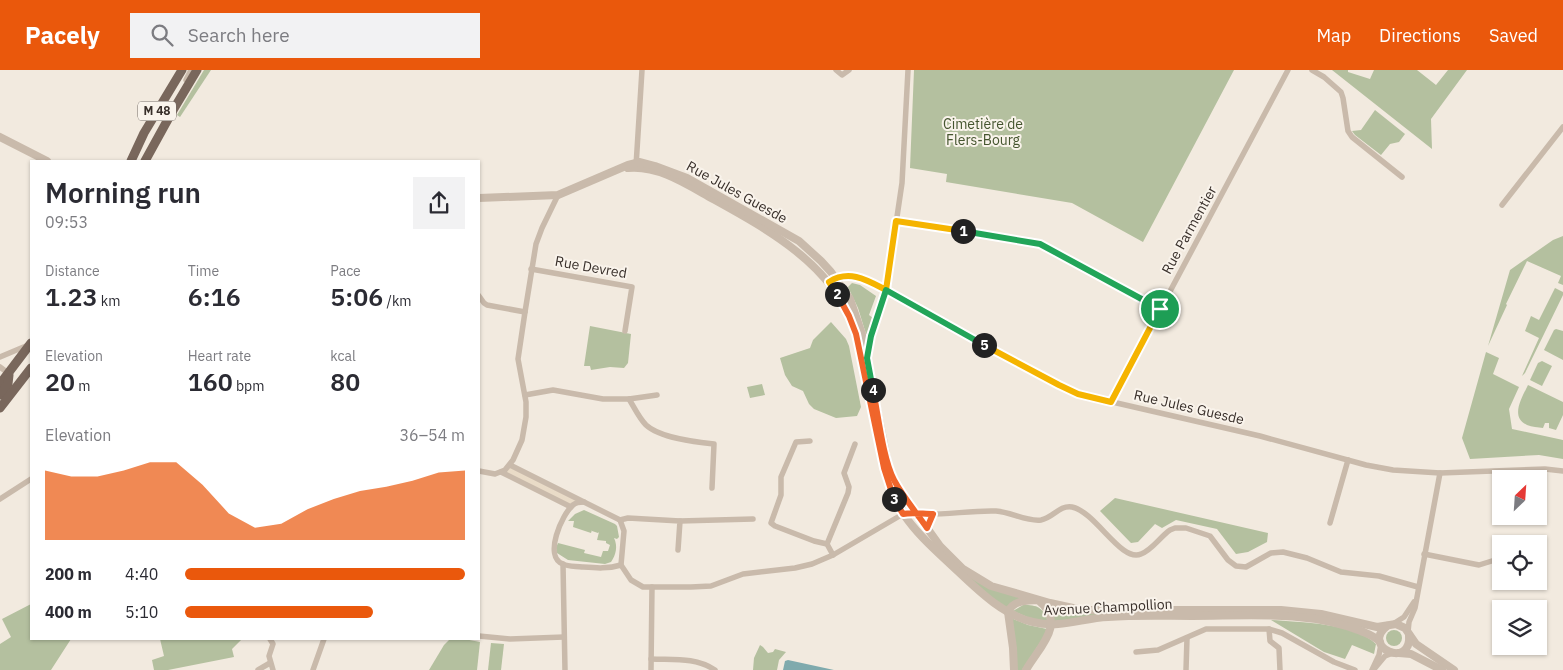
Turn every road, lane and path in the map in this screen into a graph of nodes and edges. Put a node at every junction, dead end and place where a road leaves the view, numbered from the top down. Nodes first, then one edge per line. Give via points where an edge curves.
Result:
1 (182, 70) edge
2 (191, 70) edge
3 (197, 70) edge
4 (642, 70) edge
5 (836, 70) edge
6 (849, 70) edge
7 (908, 70) edge
8 (1288, 70) edge
9 (1312, 70) edge
10 (172, 112) junction
11 (1563, 127) edge
12 (0, 137) edge
13 (134, 158) edge
14 (47, 160) edge
15 (146, 160) edge
16 (636, 165) junction
17 (1402, 177) dead end
18 (558, 195) junction
19 (480, 198) edge
20 (1502, 206) dead end
21 (896, 221) junction
22 (531, 270) junction
23 (832, 280) junction
24 (886, 290) junction
25 (480, 297) edge
26 (1160, 309) junction
27 (525, 312) junction
28 (625, 331) dead end
29 (30, 344) edge
30 (30, 344) edge
31 (0, 357) edge
32 (867, 358) junction
33 (0, 367) edge
34 (30, 369) edge
35 (4, 379) edge
36 (20, 384) junction
37 (0, 395) edge
38 (525, 395) junction
39 (657, 395) dead end
40 (628, 399) junction
41 (1111, 402) junction
42 (0, 408) edge
43 (810, 441) dead end
44 (855, 444) dead end
45 (1348, 460) junction
46 (510, 465) junction
47 (480, 471) edge
48 (1563, 471) edge
49 (501, 472) junction
50 (1440, 473) junction
51 (30, 480) edge
52 (712, 488) dead end
53 (0, 499) edge
54 (584, 502) junction
55 (571, 507) junction
56 (903, 514) junction
57 (916, 514) junction
58 (933, 514) junction
59 (753, 519) dead end
60 (620, 520) junction
61 (680, 521) junction
62 (1330, 523) dead end
63 (927, 528) junction
64 (827, 544) junction
65 (678, 550) dead end
66 (1424, 554) junction
67 (833, 555) junction
68 (1492, 561) edge
69 (563, 564) junction
70 (621, 565) junction
71 (1418, 587) junction
72 (652, 588) junction
73 (1416, 596) junction
74 (1038, 600) junction
75 (1008, 612) junction
76 (1390, 624) junction
77 (1051, 625) junction
78 (1269, 629) junction
79 (1408, 634) junction
80 (480, 636) edge
81 (564, 637) junction
82 (1187, 638) junction
83 (271, 640) edge
84 (324, 640) edge
85 (1380, 643) junction
86 (1136, 652) dead end
87 (1396, 653) junction
88 (651, 659) junction
89 (270, 663) junction
90 (1341, 668) edge
91 (258, 670) edge
92 (273, 670) edge
93 (314, 670) edge
94 (565, 670) edge
95 (651, 670) edge
96 (715, 670) edge
97 (1014, 670) edge
98 (1026, 670) edge
99 (1186, 670) edge
100 (1280, 670) edge
101 (1355, 670) edge
102 (1373, 670) edge
103 (1442, 670) edge
104 (1454, 670) edge

1 - 13 main road, M 48 via 144,133
2 - 10 street
3 - 10 main road, M 48
4 - 16 street
5 - 6 street via 842,74
7 - 21 street, Avenue Champollion via 904,161
8 - 26 street, Rue Parmentier
9 - 17 street via 1341,92 1352,137
10 - 15 main road, M 48
11 - 20 street
12 - 14 street
16 - 18 street, Rue Jules Guesde
16 - 23 street, Rue Jules Guesde via 672,177 753,221
18 - 19 street, Rue Jules Guesde
18 - 22 street via 540,233
21 - 24 street, Avenue Champollion
21 - 26 street via 1040,244
22 - 27 street
22 - 28 street, Rue Devred via 632,287
23 - 24 street, Rue Jules Guesde via 858,277
23 - 32 street, Avenue Champollion via 846,291 855,310
23 - 56 street, Avenue Champollion via 856,334 884,468
24 - 32 street, Avenue Champollion
24 - 41 street, Rue Jules Guesde via 1055,384
25 - 27 street via 487,305
26 - 41 street, Rue Parmentier
27 - 38 street via 518,359
29 - 31 street
30 - 35 main road
32 - 57 street, Avenue Champollion via 889,469
33 - 35 street
34 - 36 main road
35 - 36 street
35 - 37 main road
36 - 42 main road
38 - 40 street via 553,390 598,399
38 - 46 street via 523,436
39 - 40 street
40 - 52 street via 654,431 714,444
41 - 45 street, Rue Jules Guesde
43 - 64 street via 796,442 781,477 782,495 772,523
44 - 64 street via 844,473 848,493
45 - 50 street, Rue Jules Guesde via 1393,470
45 - 62 street
46 - 49 street
46 - 54 street
47 - 49 street
48 - 50 street, Rue Jules Guesde
49 - 55 street
50 - 66 street
51 - 53 street
54 - 55 street
54 - 60 street
55 - 69 street via 555,542 555,554
56 - 57 street
56 - 67 street
56 - 75 street, Avenue Champollion via 928,544
57 - 58 street
57 - 63 street, Avenue Champollion
58 - 63 street
58 - 71 street via 998,511 1040,520 1070,507 1093,520 1122,550 1134,556 1142,554 1170,530 1186,528 1213,538 1236,566 1246,567 1278,552 1306,558 1341,572 1378,576
59 - 61 street
60 - 61 street
60 - 70 street via 624,530
61 - 65 street
63 - 74 street, Avenue Champollion via 948,555 978,579
64 - 67 street
66 - 68 street via 1479,565
66 - 71 street
67 - 72 street via 803,566 743,574 711,586
69 - 70 street via 602,568
69 - 81 street
70 - 72 street via 635,583
71 - 73 street
72 - 88 street
73 - 76 street via 1404,617
73 - 79 street
74 - 75 street via 1018,603
74 - 76 street, Avenue Champollion via 1068,608 1095,610 1281,610 1320,614 1377,627
74 - 77 street via 1048,612
75 - 77 street, Avenue Champollion via 1031,622
75 - 97 street
76 - 79 street via 1402,626
76 - 85 street via 1381,632
77 - 85 street, Avenue Champollion via 1110,617 1278,616 1340,624 1373,636
77 - 98 street via 1046,642
78 - 82 street via 1210,628
78 - 90 street via 1282,633
78 - 100 street via 1270,641 1279,648
79 - 87 street via 1408,645
79 - 104 street via 1416,644
80 - 81 street via 510,639
81 - 94 street
82 - 86 street via 1158,650
82 - 99 street
83 - 89 street via 273,644
84 - 93 street
85 - 87 street via 1386,651
85 - 102 street
87 - 102 street via 1385,656
87 - 103 street via 1411,654
88 - 95 street
88 - 96 street via 689,659
89 - 91 street
89 - 92 street
90 - 101 street

